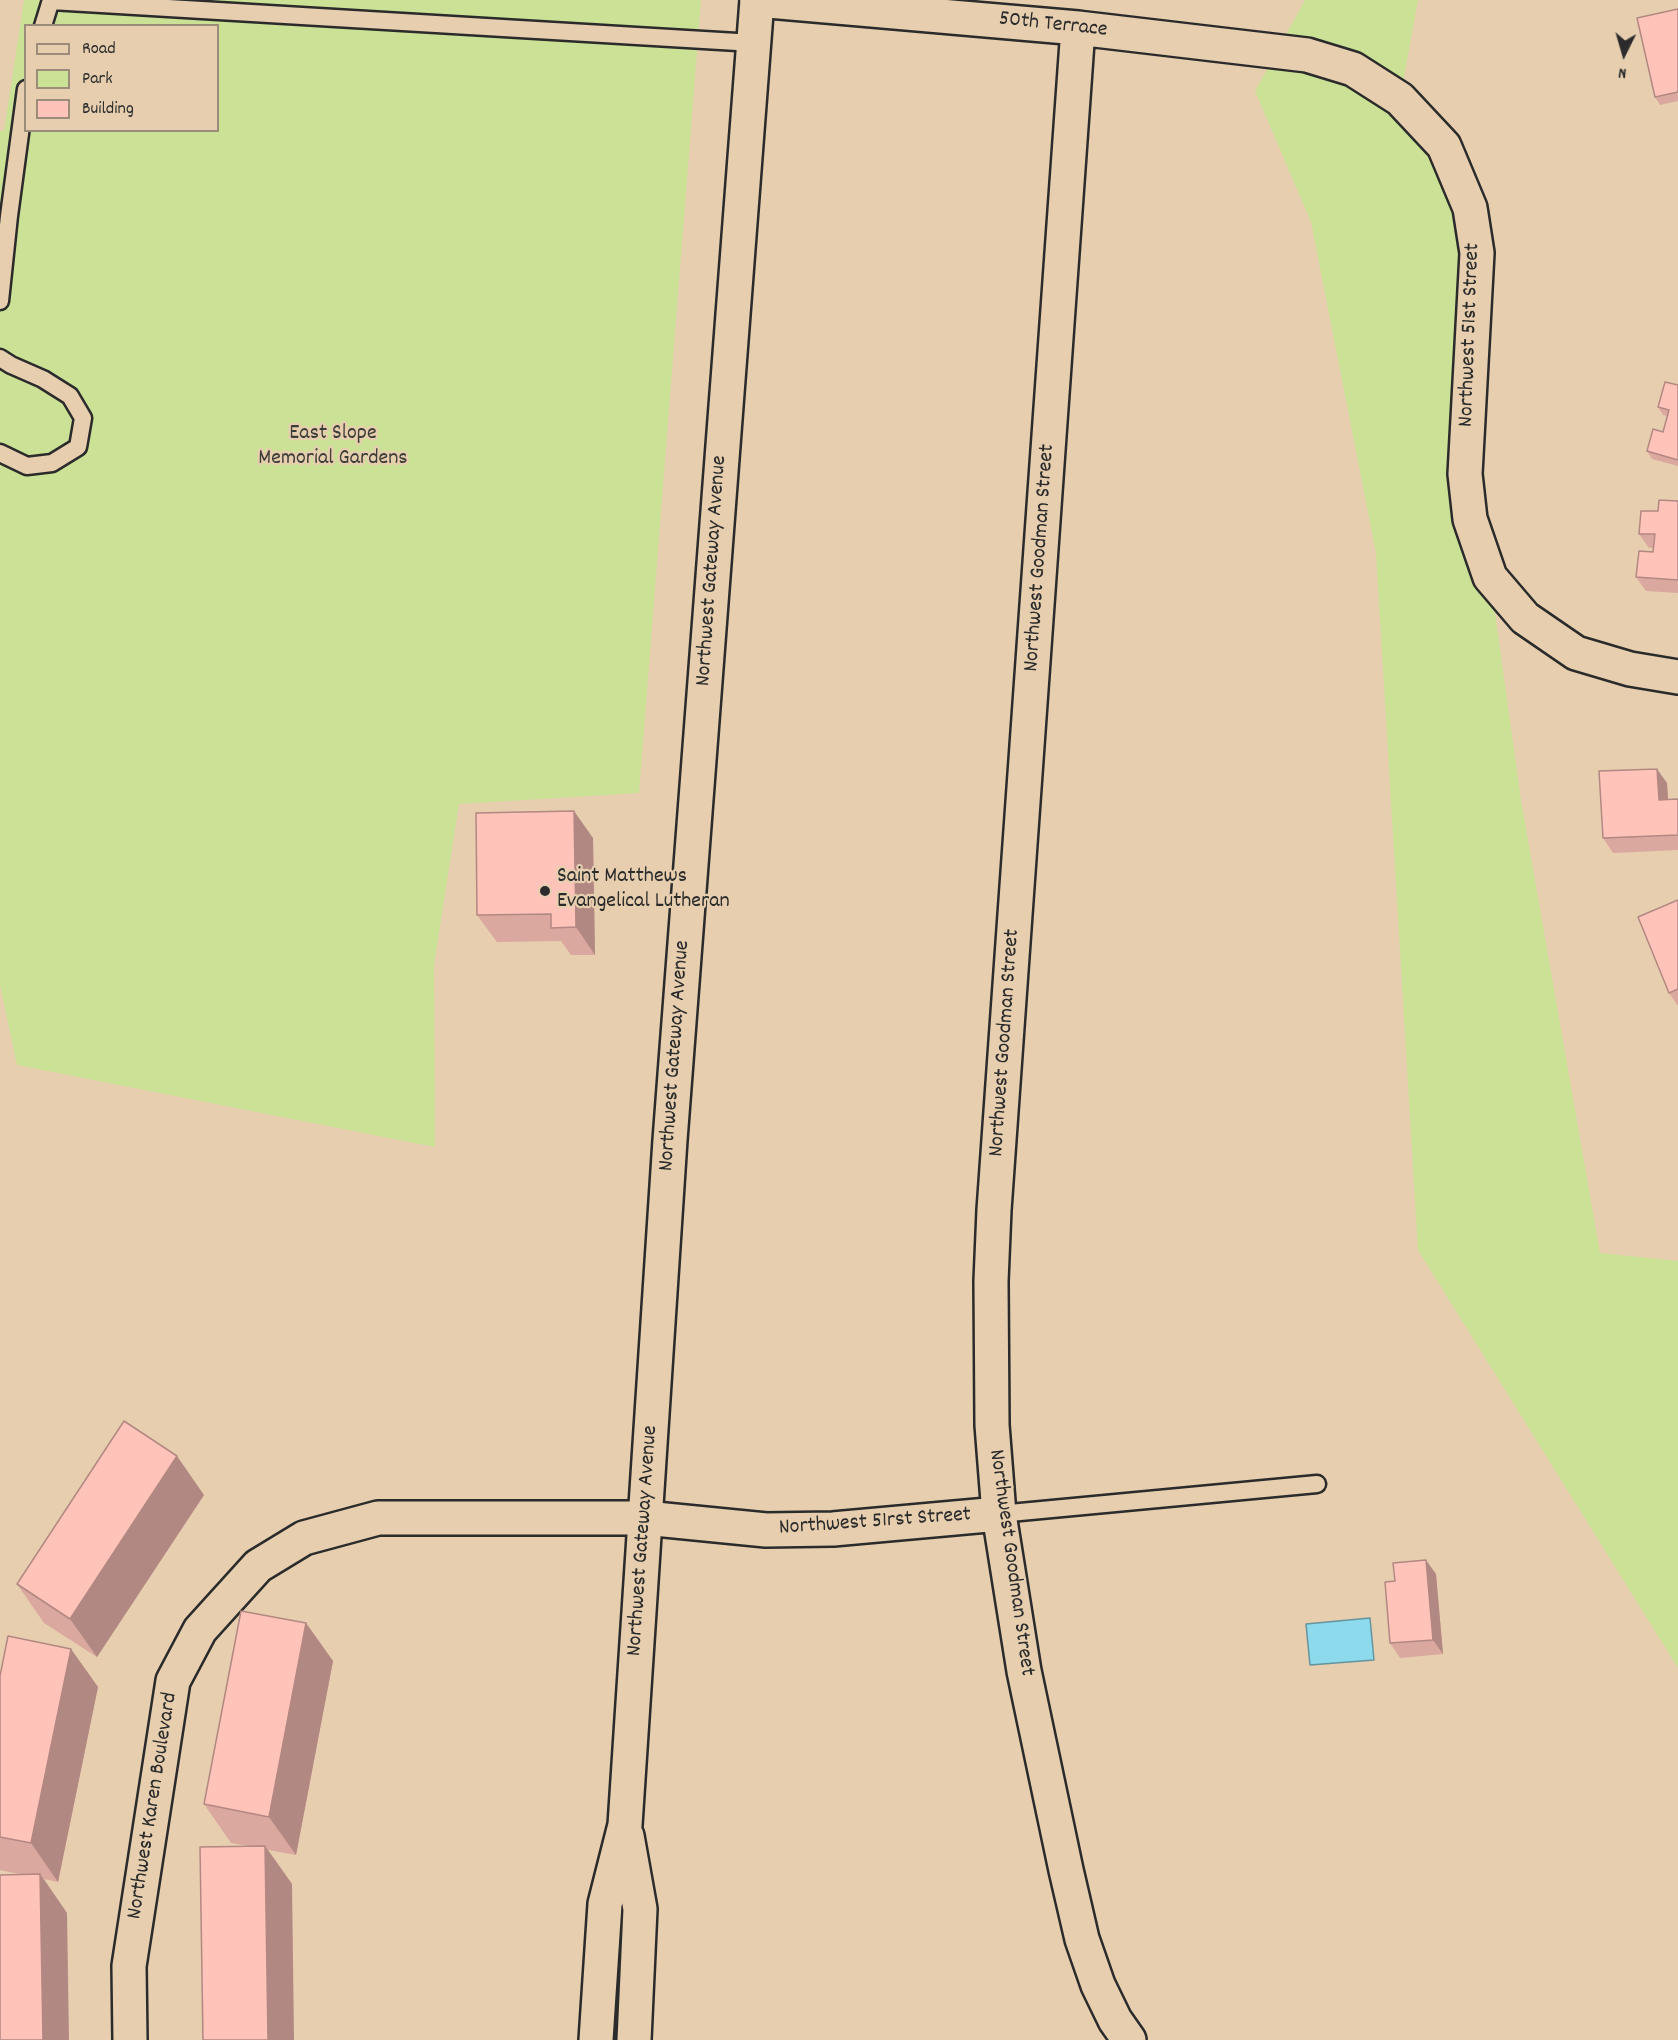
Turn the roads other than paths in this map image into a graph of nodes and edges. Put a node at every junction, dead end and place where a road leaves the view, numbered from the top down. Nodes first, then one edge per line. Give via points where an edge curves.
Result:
1 (51, 0) edge
2 (757, 0) edge
3 (44, 24) edge
4 (1078, 28) junction
5 (1169, 38) joint
6 (754, 43) junction
7 (24, 103) edge
8 (0, 301) edge
9 (0, 358) edge
10 (0, 453) edge
11 (1678, 677) edge
12 (1317, 1484) dead end
13 (999, 1514) junction
14 (645, 1518) junction
15 (626, 1825) junction
16 (130, 2040) edge
17 (596, 2040) edge
18 (634, 2040) edge
19 (1129, 2040) edge

1 - 3 lane
1 - 6 lane
2 - 4 street, 50th Terrace
2 - 6 street, Northwest Gateway Avenue
4 - 5 street, 50th Terrace
4 - 13 street, Northwest Goodman Street via 994,1210 991,1391
5 - 11 street, Northwest 51st Street via 1307,55 1353,69 1400,99 1444,146 1470,208 1477,253 1465,474 1470,519 1490,577 1524,618 1576,653 1630,669
6 - 14 street, Northwest Gateway Avenue via 671,1116
7 - 8 lane
9 - 10 lane via 70,396 83,418 78,447 52,463 27,466
12 - 13 lane
13 - 14 street, Northwest 51rst Street via 833,1529 766,1530
13 - 19 street, Northwest Goodman Street via 1024,1671 1082,1939 1111,2012
14 - 15 street, Northwest Gateway Avenue
14 - 16 street, Northwest Karen Boulevard via 378,1518 304,1538 258,1566 200,1630 173,1681 129,1965
15 - 17 street, Northwest Gateway Avenue via 605,1904
15 - 18 street, Northwest Gateway Avenue via 640,1909

